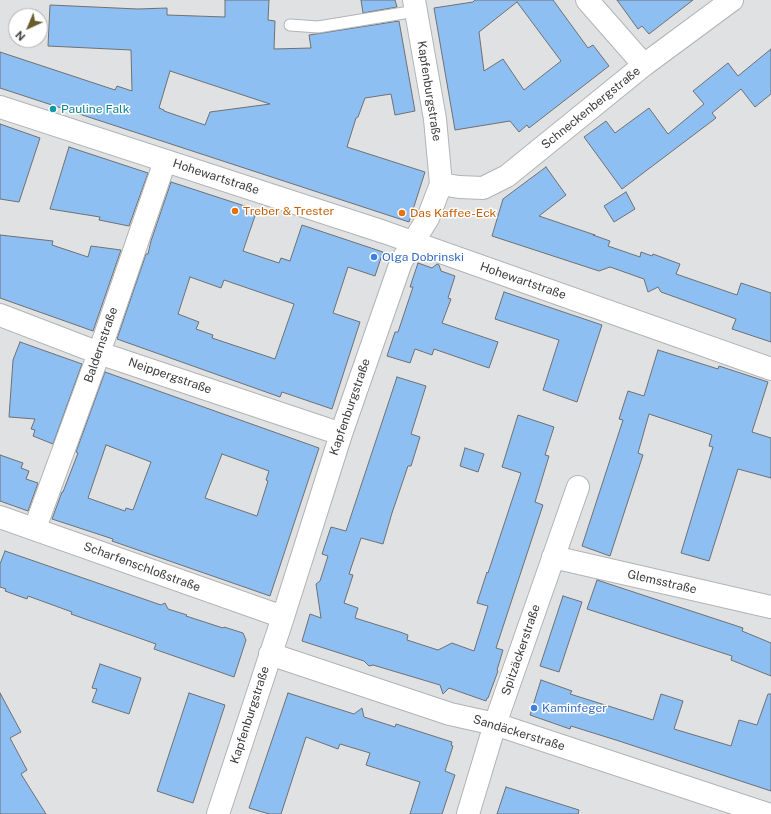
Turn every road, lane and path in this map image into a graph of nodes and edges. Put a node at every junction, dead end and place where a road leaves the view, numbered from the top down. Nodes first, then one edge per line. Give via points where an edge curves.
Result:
1 (587, 0) edge
2 (732, 0) edge
3 (415, 5) edge
4 (290, 25) dead end
5 (644, 65) junction
6 (0, 107) edge
7 (165, 161) junction
8 (441, 184) junction
9 (413, 242) junction
10 (0, 315) edge
11 (99, 353) junction
12 (771, 369) edge
13 (341, 434) junction
14 (578, 487) dead end
15 (0, 517) edge
16 (34, 528) junction
17 (553, 557) junction
18 (771, 607) edge
19 (283, 617) junction
20 (270, 654) junction
21 (495, 724) junction
22 (218, 814) edge
23 (468, 814) edge
24 (767, 814) edge

1 - 5 street
2 - 5 street, Schneckenbergstraße
3 - 4 lane via 318,27
3 - 8 street, Kapfenburgstraße via 435,119
5 - 8 street, Schneckenbergstraße via 507,176 483,188
6 - 7 street, Hohewartstraße
7 - 9 street, Hohewartstraße
7 - 11 street, Baldernstraße
8 - 9 street, Kapfenburgstraße via 428,218
9 - 12 street, Hohewartstraße
9 - 13 street, Kapfenburgstraße via 401,262
10 - 11 street, Neippergstraße
11 - 13 street, Neippergstraße
11 - 16 street, Baldernstraße
13 - 19 street, Kapfenburgstraße
14 - 17 street, Spitzäckerstraße
15 - 16 street, Scharfenschloßstraße
16 - 19 street, Scharfenschloßstraße
17 - 18 street, Glemsstraße
17 - 21 street, Spitzäckerstraße
19 - 20 street, Kapfenburgstraße
20 - 21 street, Sandäckerstraße via 450,714
20 - 22 street, Kapfenburgstraße
21 - 23 street, Spitzäckerstraße
21 - 24 street, Sandäckerstraße

